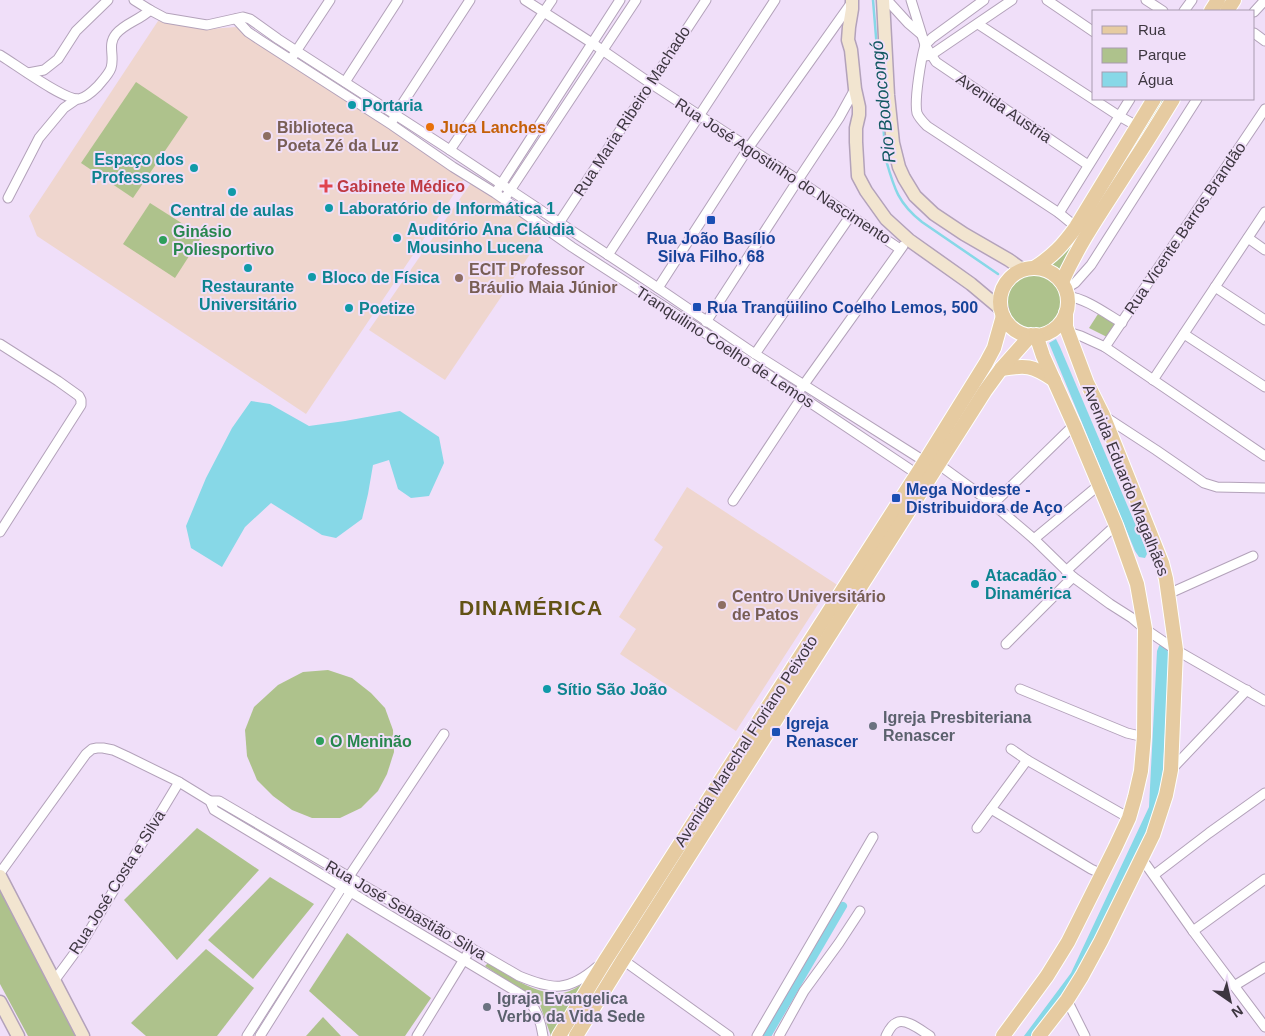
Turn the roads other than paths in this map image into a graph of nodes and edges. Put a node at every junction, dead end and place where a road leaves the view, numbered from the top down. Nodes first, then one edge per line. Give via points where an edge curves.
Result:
1 (108, 0) edge
2 (134, 0) edge
3 (330, 0) edge
4 (398, 0) edge
5 (470, 0) edge
6 (525, 0) edge
7 (552, 0) edge
8 (620, 0) edge
9 (636, 0) edge
10 (706, 0) edge
11 (775, 0) edge
12 (885, 0) edge
13 (984, 0) edge
14 (1012, 0) edge
15 (1046, 0) edge
16 (1146, 0) edge
17 (1265, 0) edge
18 (852, 1) edge
19 (913, 2) edge
20 (150, 10) junction
21 (1161, 10) edge
22 (1255, 11) edge
23 (544, 12) junction
24 (236, 19) junction
25 (978, 24) junction
26 (1092, 31) edge
27 (266, 32) junction
28 (921, 34) junction
29 (260, 40) junction
30 (592, 43) junction
31 (925, 46) junction
32 (603, 50) junction
33 (296, 51) junction
34 (0, 55) edge
35 (926, 56) junction
36 (290, 60) junction
37 (28, 73) junction
38 (345, 82) junction
39 (650, 83) junction
40 (854, 89) junction
41 (65, 96) junction
42 (1092, 98) edge
43 (77, 99) junction
44 (1094, 100) edge
45 (1129, 100) edge
46 (1153, 100) edge
47 (1172, 100) edge
48 (1196, 100) edge
49 (64, 108) junction
50 (1265, 109) edge
51 (395, 115) junction
52 (699, 116) junction
53 (1119, 116) junction
54 (392, 125) junction
55 (1137, 126) junction
56 (749, 147) junction
57 (450, 150) junction
58 (1088, 165) junction
59 (798, 180) junction
60 (501, 184) junction
61 (510, 190) junction
62 (495, 193) junction
63 (8, 198) dead end
64 (504, 199) junction
65 (1265, 212) edge
66 (1059, 213) junction
67 (851, 215) junction
68 (559, 223) junction
69 (1076, 226) junction
70 (1248, 238) junction
71 (905, 244) junction
72 (1265, 250) edge
73 (608, 255) junction
74 (1028, 269) junction
75 (1215, 287) junction
76 (658, 288) junction
77 (1065, 289) junction
78 (1002, 313) junction
79 (1066, 313) junction
80 (1265, 320) edge
81 (706, 322) junction
82 (1122, 323) junction
83 (1068, 332) junction
84 (1184, 334) junction
85 (1033, 335) junction
86 (0, 344) edge
87 (1105, 347) junction
88 (741, 351) junction
89 (755, 354) junction
90 (1001, 369) junction
91 (1054, 380) junction
92 (1153, 380) junction
93 (803, 386) junction
94 (1265, 387) edge
95 (800, 396) junction
96 (1102, 416) junction
97 (1074, 425) junction
98 (1265, 456) edge
99 (931, 463) junction
100 (917, 474) junction
101 (1099, 485) junction
102 (1265, 488) edge
103 (733, 501) dead end
104 (993, 504) junction
105 (1116, 525) junction
106 (0, 532) edge
107 (1034, 540) junction
108 (1253, 556) dead end
109 (1070, 574) junction
110 (1168, 594) junction
111 (1144, 629) junction
112 (1006, 644) dead end
113 (1176, 650) junction
114 (1020, 690) dead end
115 (1247, 690) junction
116 (1264, 698) edge
117 (444, 734) dead end
118 (1144, 737) junction
119 (1011, 749) dead end
120 (1027, 760) junction
121 (1171, 770) junction
122 (179, 782) junction
123 (1265, 793) edge
124 (210, 801) junction
125 (990, 809) junction
126 (1129, 818) junction
127 (977, 828) dead end
128 (873, 837) dead end
129 (310, 854) junction
130 (1142, 859) junction
131 (305, 865) junction
132 (0, 874) edge
133 (1102, 874) junction
134 (1154, 875) junction
135 (348, 877) junction
136 (1265, 879) edge
137 (357, 882) junction
138 (342, 887) junction
139 (351, 892) junction
140 (860, 911) dead end
141 (1193, 931) junction
142 (471, 948) junction
143 (463, 960) junction
144 (622, 960) junction
145 (605, 961) junction
146 (1265, 967) edge
147 (54, 982) junction
148 (1234, 986) junction
149 (1067, 1000) junction
150 (0, 1002) edge
151 (1265, 1027) edge
152 (580, 1035) edge
153 (18, 1036) edge
154 (83, 1036) edge
155 (247, 1036) edge
156 (260, 1036) edge
157 (418, 1036) edge
158 (543, 1036) edge
159 (559, 1036) edge
160 (729, 1036) edge
161 (757, 1036) edge
162 (779, 1036) edge
163 (886, 1036) edge
164 (930, 1036) edge
165 (1003, 1036) edge
166 (1039, 1036) edge
167 (1085, 1036) edge

1 - 37 street via 76,31 58,59 44,70
2 - 20 street
3 - 33 street
4 - 38 street
5 - 51 street
6 - 23 street, Rua José Agostinho do Nascimento
7 - 23 street
8 - 30 street
9 - 32 street
10 - 39 street, Rua Maria Ribeiro Machado
11 - 52 street
12 - 28 street
12 - 74 street via 893,143 904,178 915,196 934,214
13 - 31 street
14 - 25 street
15 - 26 street
16 - 21 street
17 - 22 street
18 - 40 street via 848,33
18 - 56 street
19 - 28 street
20 - 24 street via 164,18 207,25
20 - 43 street via 116,35 111,46 109,72 90,94
23 - 30 street, Rua José Agostinho do Nascimento
23 - 57 street
24 - 27 street, Tranquilino Coelho de Lemos via 250,20
24 - 29 street, Tranquilino Coelho de Lemos
25 - 35 street
25 - 42 street
27 - 29 street
27 - 33 street, Tranquilino Coelho de Lemos
28 - 31 street
29 - 36 street, Tranquilino Coelho de Lemos
30 - 32 street, Rua José Agostinho do Nascimento
30 - 60 street
31 - 35 street, Avenida Austria
32 - 39 street, Rua José Agostinho do Nascimento
32 - 61 street
33 - 36 street
33 - 38 street, Tranquilino Coelho de Lemos
34 - 37 street
35 - 58 street, Avenida Austria
35 - 66 street via 916,102 921,120
36 - 54 street, Tranquilino Coelho de Lemos
37 - 41 street
38 - 51 street, Tranquilino Coelho de Lemos
39 - 52 street, Rua José Agostinho do Nascimento
39 - 68 street, Rua Maria Ribeiro Machado
40 - 59 street
40 - 71 street via 859,115 856,128 858,176
41 - 43 street
41 - 49 street
43 - 49 street
44 - 53 street
45 - 53 street
46 - 55 main road
47 - 77 main road via 1080,246
48 - 77 street via 1091,265
49 - 63 street via 39,138
50 - 82 street, Rua Vicente Barros Brandão
51 - 54 street
51 - 57 street, Tranquilino Coelho de Lemos
52 - 56 street, Rua José Agostinho do Nascimento
52 - 73 street
53 - 55 street
53 - 58 street
54 - 62 street, Tranquilino Coelho de Lemos
55 - 69 main road
56 - 59 street, Rua José Agostinho do Nascimento
56 - 76 street
57 - 60 street, Tranquilino Coelho de Lemos
58 - 66 street
59 - 67 street, Rua José Agostinho do Nascimento
59 - 81 street
60 - 61 street, Tranquilino Coelho de Lemos
60 - 62 street
61 - 64 street
61 - 68 street, Tranquilino Coelho de Lemos
62 - 64 street, Tranquilino Coelho de Lemos
64 - 88 street, Tranquilino Coelho de Lemos via 572,247
65 - 70 street
66 - 69 street
67 - 71 street, Rua José Agostinho do Nascimento
67 - 89 street
68 - 73 street, Tranquilino Coelho de Lemos
69 - 74 main road via 1056,252
70 - 72 street
70 - 75 street
71 - 78 street via 971,284
71 - 93 street, Rua José Agostinho do Nascimento
73 - 76 street, Tranquilino Coelho de Lemos
74 - 77 main road via 1054,274
74 - 78 main road via 1013,276 1006,284 1001,294
75 - 80 street
75 - 84 street
76 - 81 street, Tranquilino Coelho de Lemos
77 - 79 main road
77 - 82 street
78 - 85 main road via 1014,329
78 - 99 main road, Avenida Marechal Floriano Peixoto via 994,348
79 - 83 main road, Avenida Eduardo Magalhães
79 - 85 main road via 1054,329
81 - 88 street, Tranquilino Coelho de Lemos
82 - 87 street, Rua Vicente Barros Brandão
83 - 87 street
83 - 96 main road, Avenida Eduardo Magalhães
84 - 92 street
84 - 94 street
85 - 90 main road, Avenida Marechal Floriano Peixoto
85 - 91 main road, Avenida Eduardo Magalhães
86 - 106 street via 58,381 81,400
87 - 92 street
88 - 89 street, Tranquilino Coelho de Lemos
88 - 95 street, Tranquilino Coelho de Lemos
89 - 93 street, Tranquilino Coelho de Lemos
90 - 91 main road via 1031,368
90 - 99 main road, Avenida Marechal Floriano Peixoto
91 - 97 main road, Avenida Eduardo Magalhães
92 - 98 street
93 - 95 street, Rua José Agostinho do Nascimento
93 - 99 street, Tranquilino Coelho de Lemos
95 - 100 street, Tranquilino Coelho de Lemos
95 - 103 street, Rua José Agostinho do Nascimento
96 - 102 street via 1204,483 1217,487
96 - 110 main road, Avenida Eduardo Magalhães via 1162,563
97 - 101 main road, Avenida Eduardo Magalhães
97 - 104 street
99 - 100 main road, Avenida Marechal Floriano Peixoto
99 - 104 street, Tranquilino Coelho de Lemos
99 - 144 main road, Avenida Marechal Floriano Peixoto
100 - 145 main road, Avenida Marechal Floriano Peixoto
101 - 105 main road, Avenida Eduardo Magalhães
101 - 107 street
104 - 107 street, Tranquilino Coelho de Lemos
105 - 109 street
105 - 111 main road, Avenida Eduardo Magalhães via 1137,584
107 - 109 street, Tranquilino Coelho de Lemos
108 - 110 street
109 - 111 street, Tranquilino Coelho de Lemos
109 - 112 street
110 - 113 main road, Avenida Eduardo Magalhães
111 - 113 street, Tranquilino Coelho de Lemos
111 - 118 main road, Avenida Eduardo Magalhães
113 - 115 street, Tranquilino Coelho de Lemos
113 - 121 main road, Avenida Eduardo Magalhães
114 - 118 street
115 - 116 street, Tranquilino Coelho de Lemos
115 - 121 street
117 - 135 street
118 - 126 main road, Avenida Eduardo Magalhães via 1141,771
119 - 120 street
120 - 125 street
120 - 126 street
121 - 130 main road, Avenida Eduardo Magalhães via 1161,812
122 - 124 street, Rua José Sebastião Silva
122 - 132 street, Rua José Sebastião Silva via 113,750 92,749
122 - 147 street, Rua José Costa e Silva via 82,943
123 - 134 street
124 - 129 street, Rua José Sebastião Silva via 219,801
124 - 131 street, Rua José Sebastião Silva via 214,810
125 - 127 street
125 - 133 street
126 - 133 main road, Avenida Eduardo Magalhães
128 - 161 street
129 - 131 street
129 - 135 street, Rua José Sebastião Silva
130 - 134 street
130 - 149 main road, Avenida Eduardo Magalhães
131 - 138 street, Rua José Sebastião Silva
132 - 147 street
133 - 165 main road, Avenida Eduardo Magalhães via 1048,976
134 - 141 street
135 - 137 street, Rua José Sebastião Silva
135 - 138 street
136 - 141 street
137 - 139 street
137 - 142 street, Rua José Sebastião Silva
138 - 139 street, Rua José Sebastião Silva
138 - 155 street
139 - 143 street, Rua José Sebastião Silva
139 - 156 street
140 - 162 street via 804,991
141 - 148 street
142 - 143 street
142 - 145 street, Rua José Sebastião Silva via 519,976 554,986 578,982
143 - 157 street
143 - 158 street, Rua José Sebastião Silva via 527,998 541,1022
144 - 152 main road, Avenida Marechal Floriano Peixoto
144 - 160 street
145 - 159 main road, Avenida Marechal Floriano Peixoto
146 - 148 street
147 - 154 street
148 - 151 street
149 - 166 main road, Avenida Eduardo Magalhães
149 - 167 street
150 - 153 street
163 - 164 street via 892,1026 901,1021

